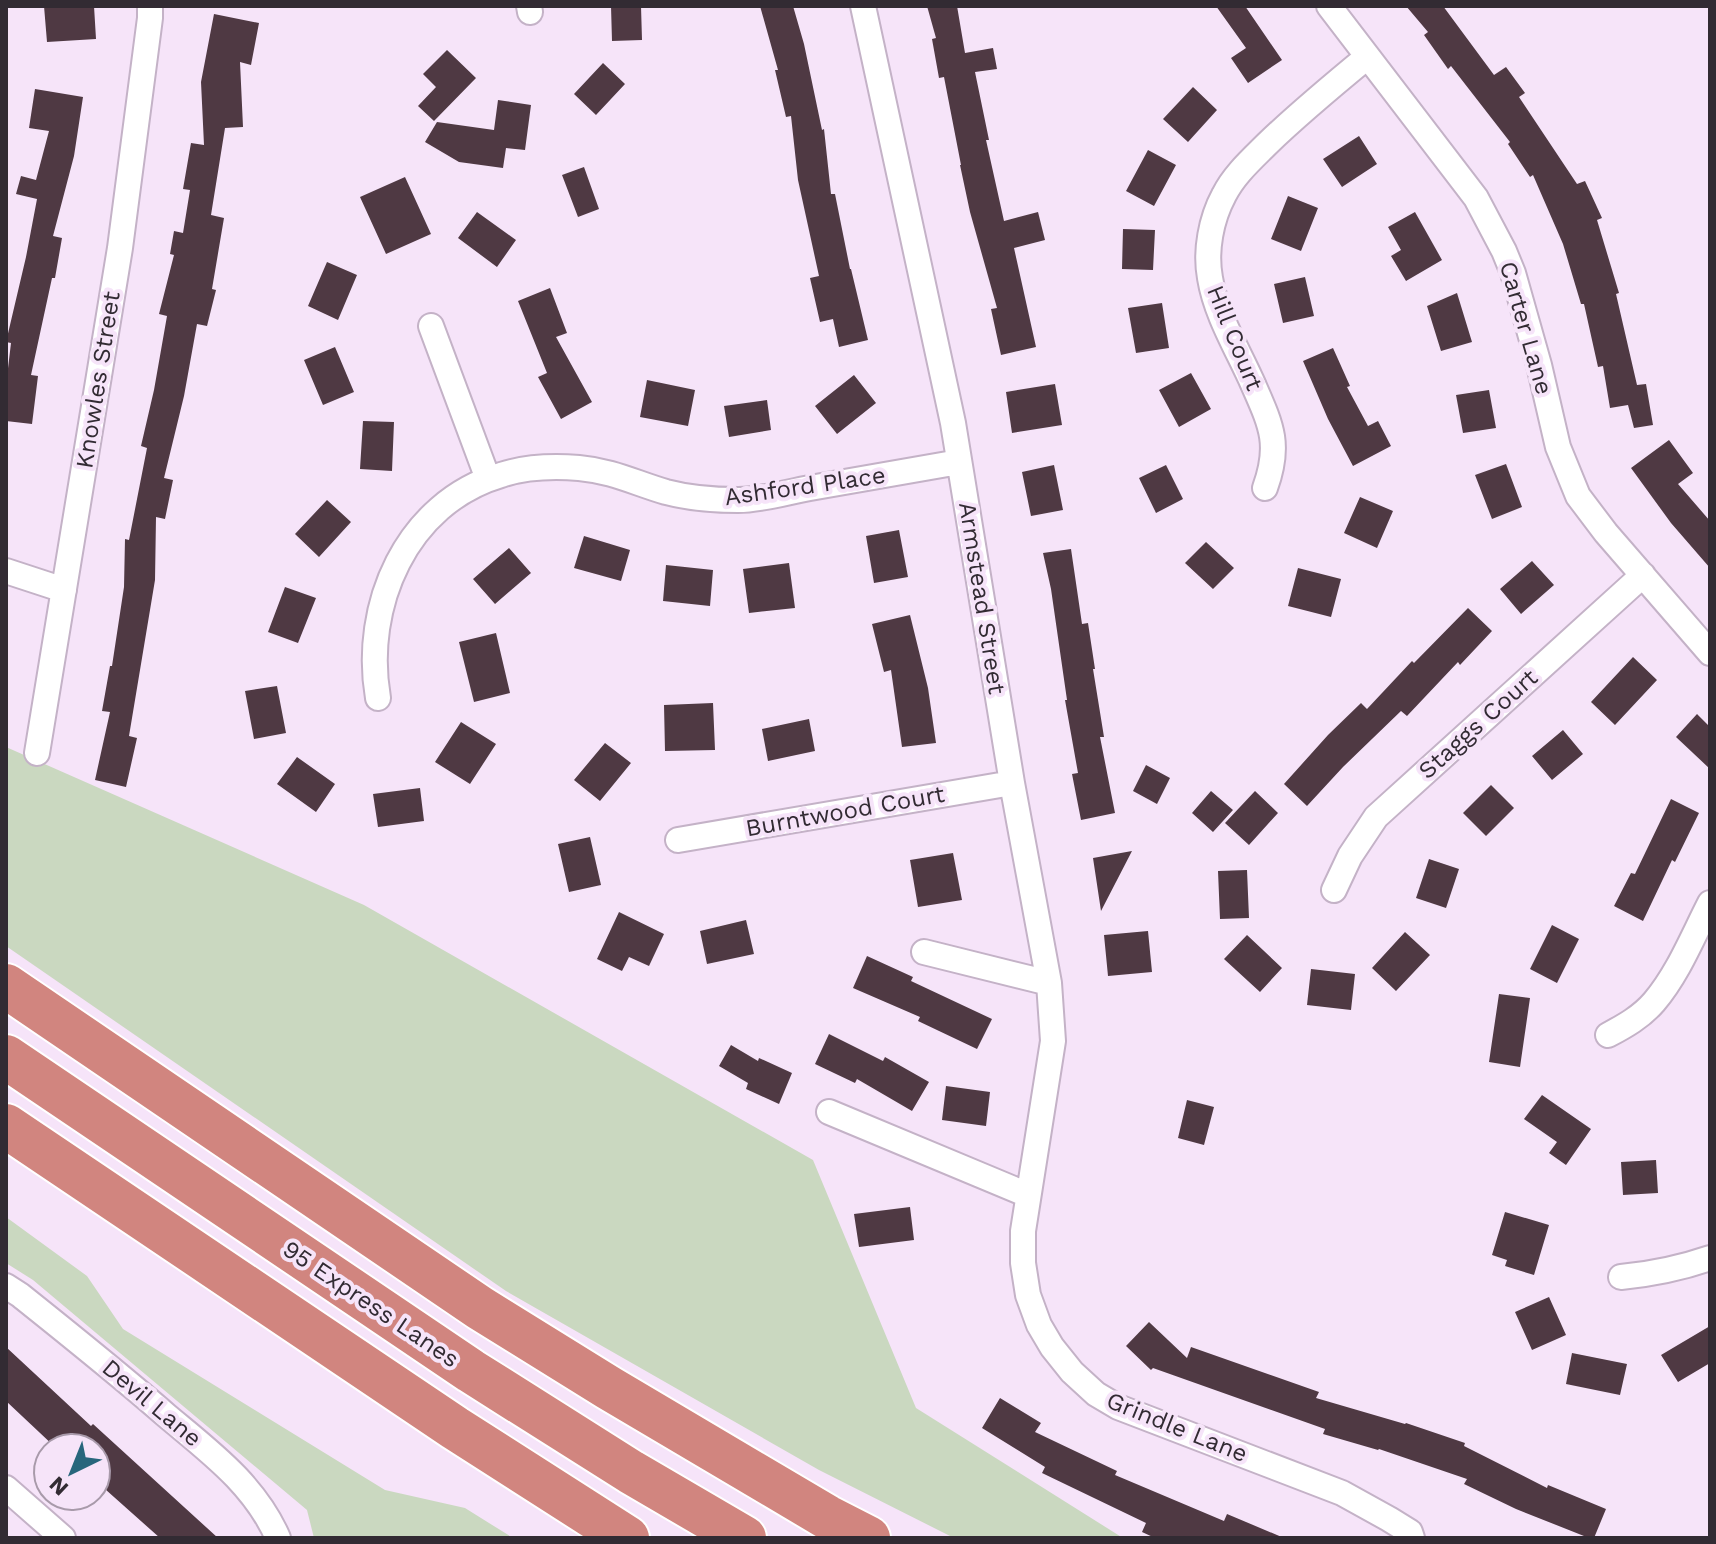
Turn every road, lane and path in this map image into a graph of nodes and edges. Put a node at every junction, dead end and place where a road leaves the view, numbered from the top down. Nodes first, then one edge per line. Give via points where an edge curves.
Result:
1 (150, 6) edge
2 (863, 6) edge
3 (1329, 6) edge
4 (1367, 57) junction
5 (431, 326) dead end
6 (959, 462) junction
7 (488, 479) junction
8 (1265, 488) dead end
9 (6, 571) edge
10 (1643, 575) junction
11 (64, 590) junction
12 (1710, 653) edge
13 (378, 698) dead end
14 (37, 753) dead end
15 (1012, 783) junction
16 (678, 840) dead end
17 (1334, 890) dead end
18 (1710, 903) edge
19 (924, 952) dead end
20 (1049, 983) junction
21 (6, 986) edge
22 (1608, 1035) dead end
23 (6, 1057) edge
24 (829, 1112) dead end
25 (6, 1126) edge
26 (1028, 1195) junction
27 (1710, 1258) edge
28 (1621, 1277) dead end
29 (6, 1286) edge
30 (6, 1488) edge
31 (63, 1538) edge
32 (278, 1538) edge
33 (627, 1538) edge
34 (744, 1538) edge
35 (868, 1538) edge
36 (1412, 1538) edge

1 - 11 street, Knowles Street via 120,248
2 - 6 street, Armstead Street
3 - 4 street, Carter Lane
4 - 8 street, Hill Court via 1239,172 1214,221 1209,248 1216,303 1268,417 1274,442
4 - 10 street, Carter Lane via 1476,198 1513,273 1569,477 1590,514
5 - 7 street
6 - 7 street, Ashford Place via 742,500 667,492 617,474 580,468 542,468
6 - 15 street, Armstead Street
7 - 13 street, Ashford Place via 441,509 402,553 378,616
9 - 11 street
10 - 12 street, Carter Lane
10 - 17 street, Staggs Court via 1376,817
11 - 14 street, Knowles Street
15 - 16 street, Burntwood Court
15 - 20 street, Armstead Street
18 - 22 street via 1653,1003
19 - 20 street
20 - 26 street, Armstead Street via 1053,1041
21 - 35 highway via 480,1308
23 - 34 highway, 95 Express Lanes via 471,1371
24 - 26 street
25 - 33 highway via 340,1353
26 - 36 street, Grindle Lane via 1023,1263 1028,1295 1052,1347 1088,1387 1118,1407 1342,1493
27 - 28 street
29 - 32 street, Devil Lane via 235,1474
30 - 31 street

